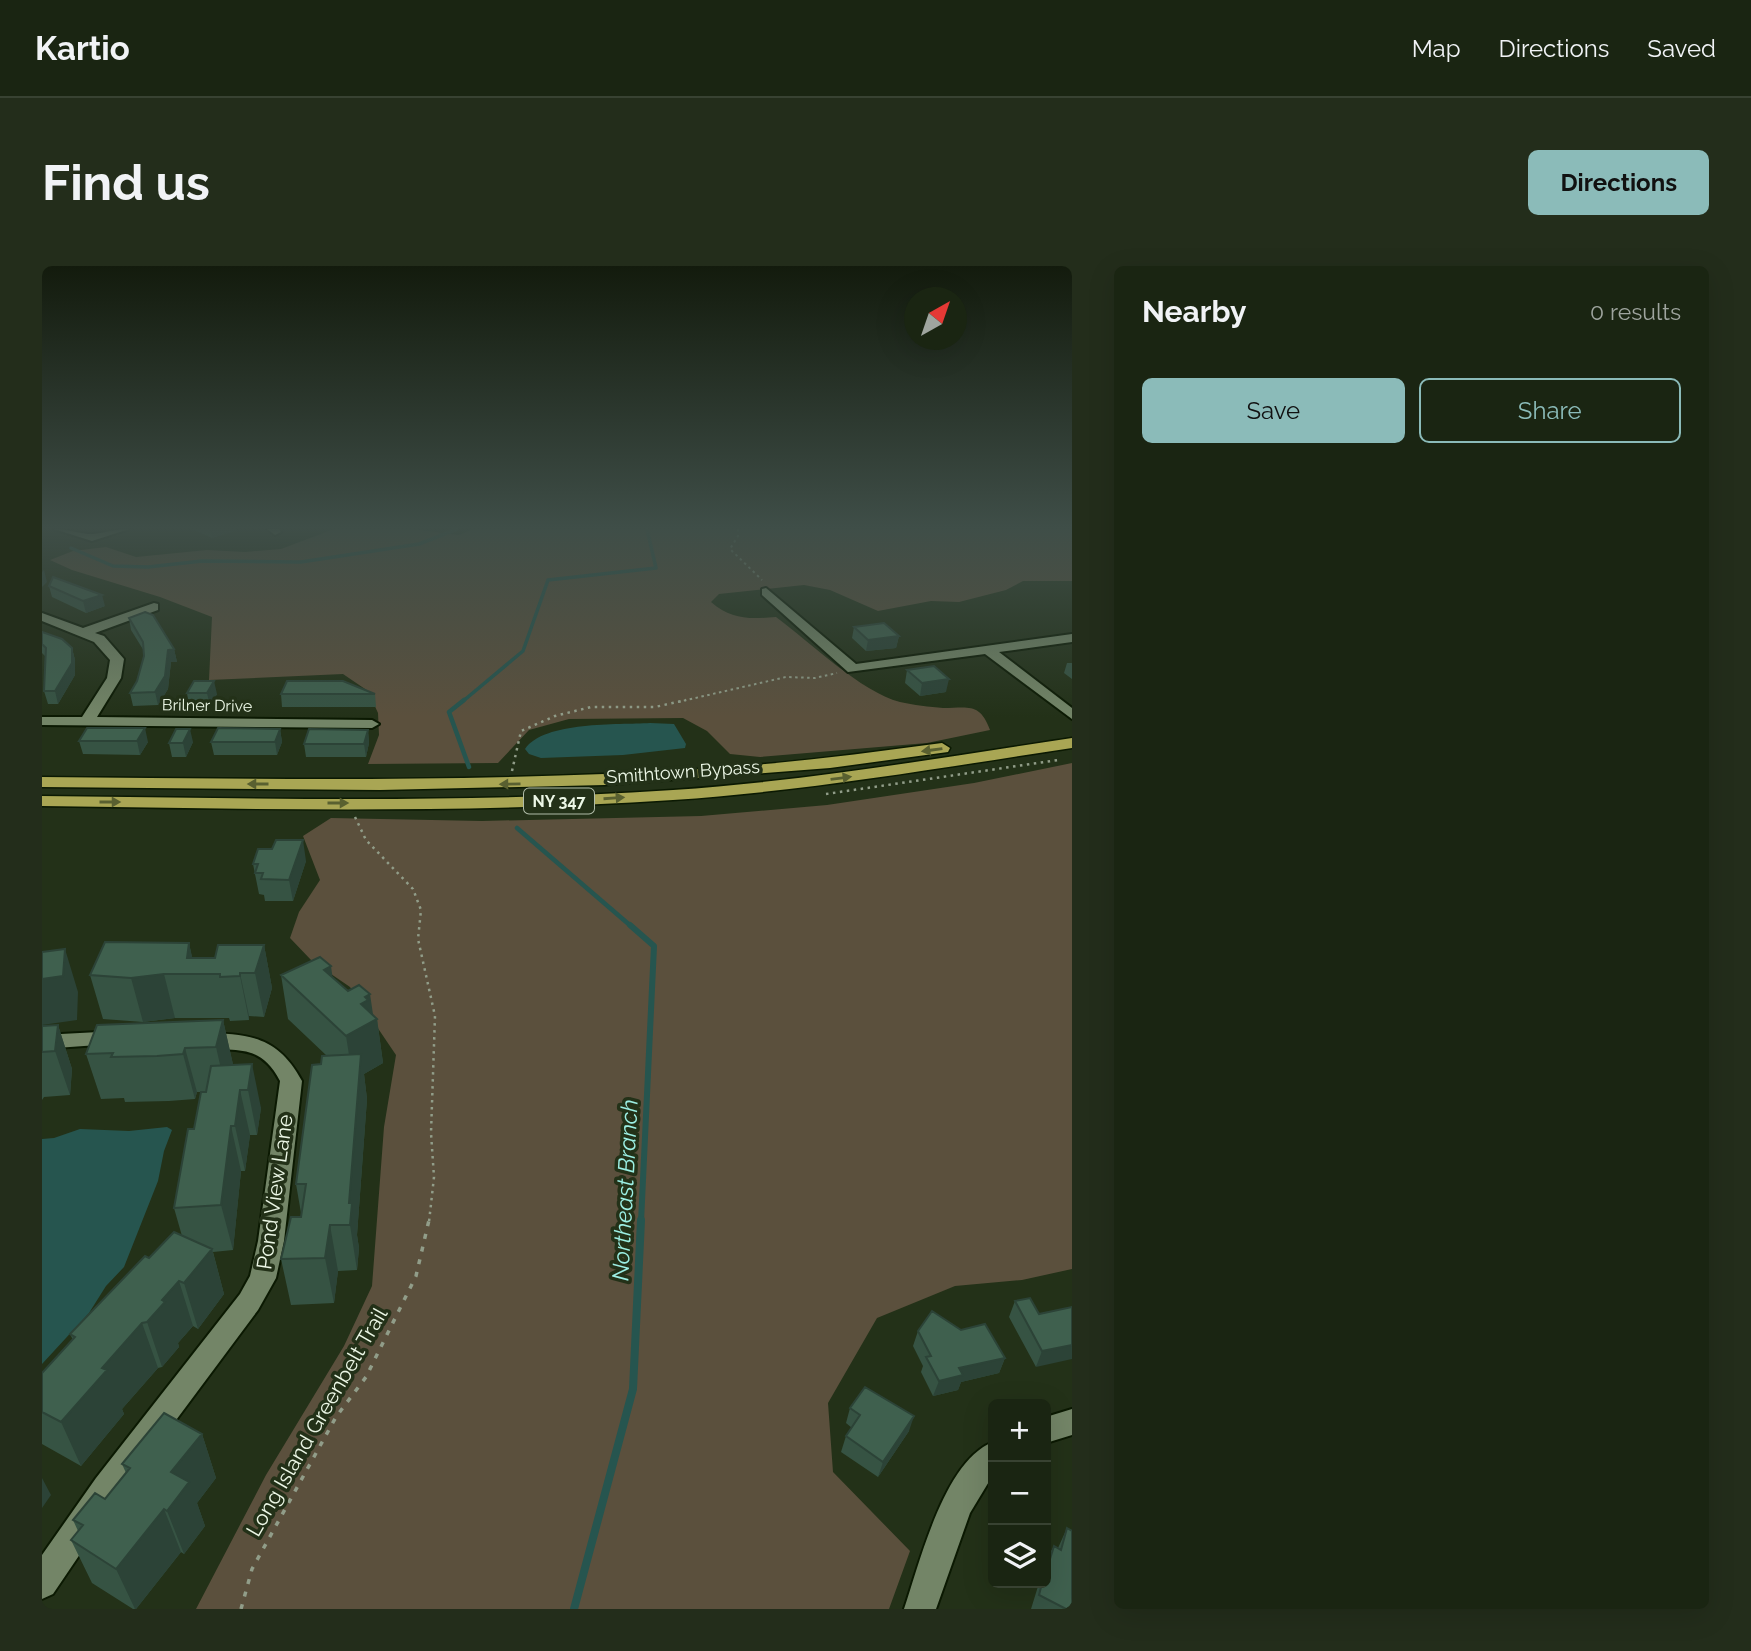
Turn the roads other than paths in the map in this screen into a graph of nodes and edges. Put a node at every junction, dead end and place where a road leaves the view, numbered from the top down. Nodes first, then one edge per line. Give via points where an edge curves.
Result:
1 (765, 592) dead end
2 (154, 607) dead end
3 (42, 617) edge
4 (84, 632) junction
5 (1072, 638) edge
6 (986, 649) junction
7 (1072, 715) edge
8 (42, 721) edge
9 (87, 721) junction
10 (372, 724) dead end
11 (1072, 729) edge
12 (1072, 743) edge
13 (42, 782) edge
14 (42, 801) edge
15 (145, 1038) edge
16 (185, 1039) edge
17 (42, 1042) edge
18 (1072, 1422) edge
19 (1051, 1428) edge
20 (988, 1460) edge
21 (42, 1583) edge
22 (920, 1609) edge

1 - 6 street via 853,670
2 - 4 street
3 - 4 street
4 - 9 street via 99,639 117,659 114,678
5 - 6 street
6 - 7 street
8 - 9 street, Brilner Drive
9 - 10 street, Brilner Drive
11 -> 13 highway, Smithtown Bypass / NY 347 via 831,763 602,782
14 -> 12 highway, Smithtown Bypass / NY 347 via 598,799 828,779
15 - 17 street
16 - 21 street, Pond View Lane via 258,1045 285,1066 290,1081 263,1278
18 - 19 street
20 - 22 street via 957,1506

